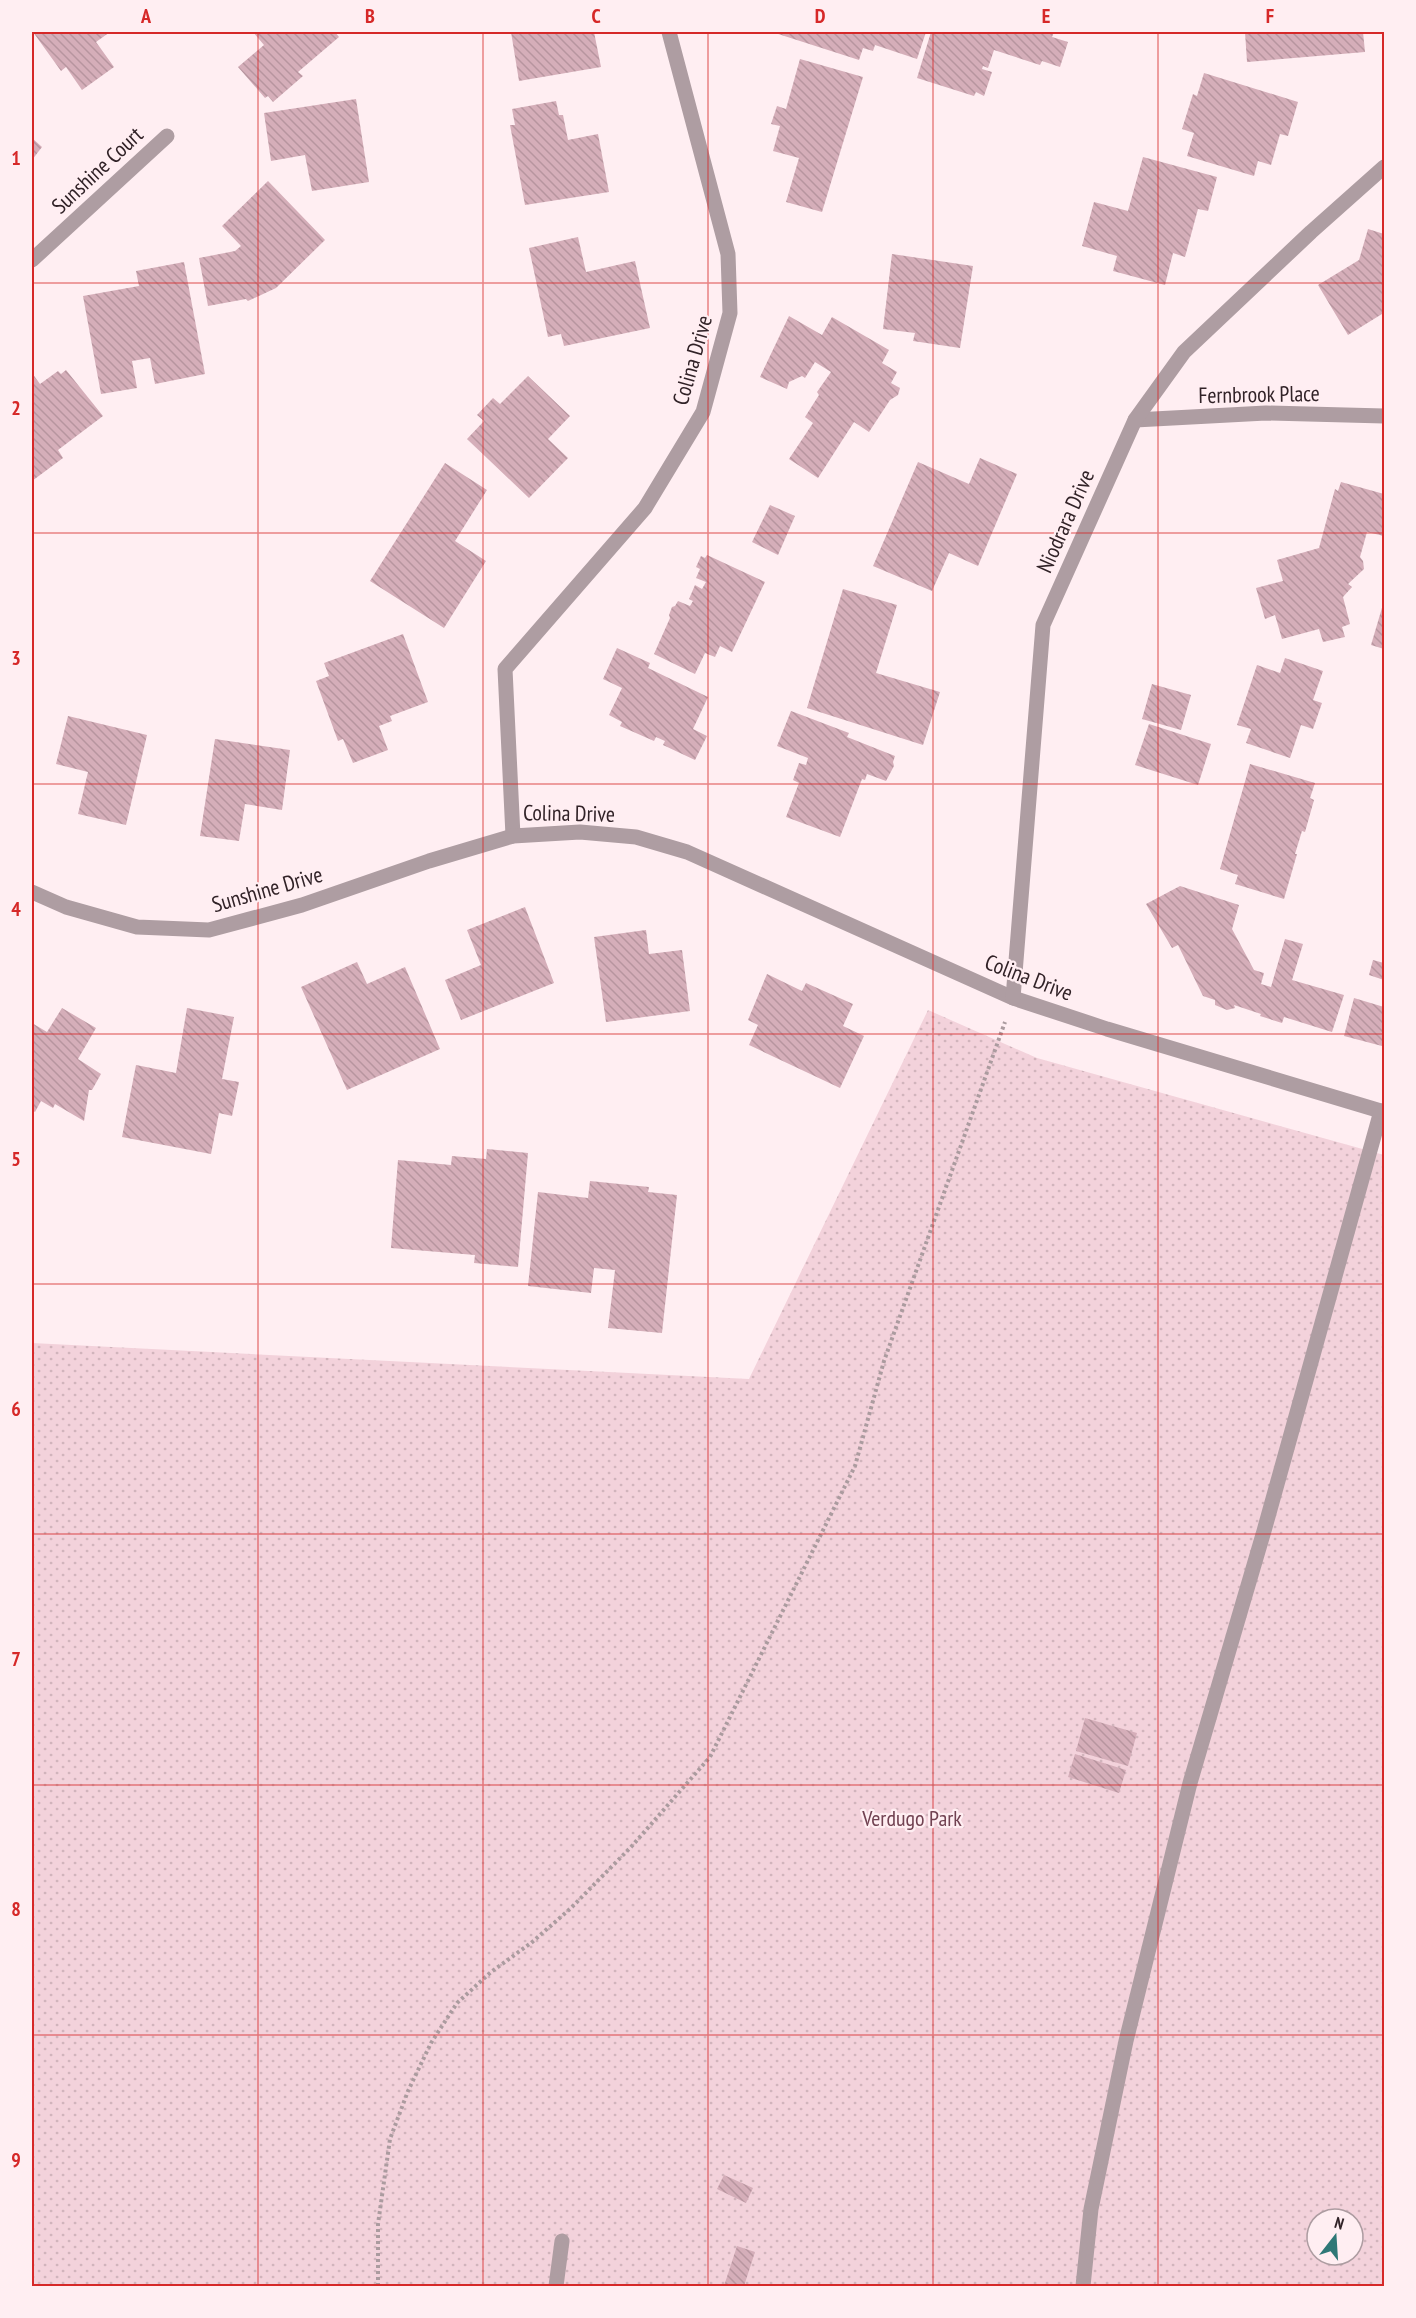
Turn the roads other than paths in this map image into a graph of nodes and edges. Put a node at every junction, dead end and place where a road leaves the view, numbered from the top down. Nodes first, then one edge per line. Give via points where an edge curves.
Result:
1 (669, 32) edge
2 (167, 136) dead end
3 (1384, 167) edge
4 (32, 260) edge
5 (1384, 416) edge
6 (1135, 420) junction
7 (513, 836) junction
8 (32, 892) edge
9 (1013, 998) junction
10 (1383, 1112) edge
11 (562, 2241) dead end
12 (556, 2286) edge
13 (1083, 2286) edge

1 - 7 street, Colina Drive via 728,254 730,313 704,412 645,508 505,669
2 - 4 street, Sunshine Court
3 - 6 street, Niodrara Drive via 1184,352
5 - 6 street, Fernbrook Place via 1266,413
6 - 9 street, Niodrara Drive via 1043,625
7 - 8 street, Sunshine Drive via 302,905 209,930 137,927 66,907
7 - 9 street, Colina Drive via 580,832 636,837 687,852
9 - 10 street, Colina Drive
10 - 13 street via 1190,1783 1126,2041 1090,2209
11 - 12 street

